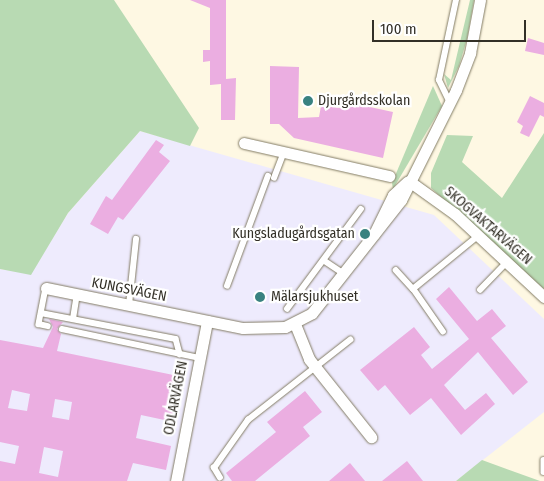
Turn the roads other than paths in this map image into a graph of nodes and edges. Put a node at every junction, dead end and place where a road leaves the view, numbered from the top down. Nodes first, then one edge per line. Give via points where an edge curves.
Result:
1 (456, 0) edge
2 (480, 0) edge
3 (450, 103) junction
4 (244, 143) dead end
5 (284, 152) junction
6 (389, 176) dead end
7 (409, 181) junction
8 (361, 209) dead end
9 (478, 236) junction
10 (136, 239) dead end
11 (325, 261) junction
12 (507, 262) junction
13 (396, 270) dead end
14 (344, 274) junction
15 (227, 286) dead end
16 (46, 288) joint
17 (413, 289) junction
18 (480, 290) dead end
19 (77, 295) junction
20 (544, 297) edge
21 (129, 306) junction
22 (287, 309) dead end
23 (41, 313) junction
24 (73, 319) junction
25 (207, 321) junction
26 (295, 324) junction
27 (48, 326) dead end
28 (62, 329) dead end
29 (443, 332) dead end
30 (350, 340) dead end
31 (180, 354) junction
32 (200, 358) junction
33 (315, 367) junction
34 (371, 437) dead end
35 (544, 460) edge
36 (544, 472) edge
37 (220, 478) dead end
38 (176, 481) edge

1 - 3 lane via 438,80
2 - 3 street via 470,53
3 - 7 street
4 - 5 street
5 - 6 street
5 - 15 lane
7 - 9 street, SKOGVAKTARVÄGEN
7 - 14 street via 386,224 374,234
8 - 11 lane
9 - 12 street, SKOGVAKTARVÄGEN
9 - 17 lane
10 - 21 lane
11 - 14 lane
11 - 22 lane
12 - 18 lane
12 - 20 street, SKOGVAKTARVÄGEN
13 - 17 lane
14 - 26 street via 312,313
16 - 19 street, KUNGSVÄGEN
16 - 23 lane
17 - 29 lane
19 - 21 street, KUNGSVÄGEN
19 - 24 lane
21 - 25 street, KUNGSVÄGEN
23 - 24 lane
23 - 27 lane via 39,324
24 - 31 lane via 176,339
25 - 26 street via 264,330
25 - 32 street, ODLARVÄGEN
26 - 33 street
28 - 31 lane
30 - 33 lane
31 - 32 lane
32 - 38 street, ODLARVÄGEN
33 - 34 street
33 - 37 lane via 248,420 214,468
35 - 36 lane

